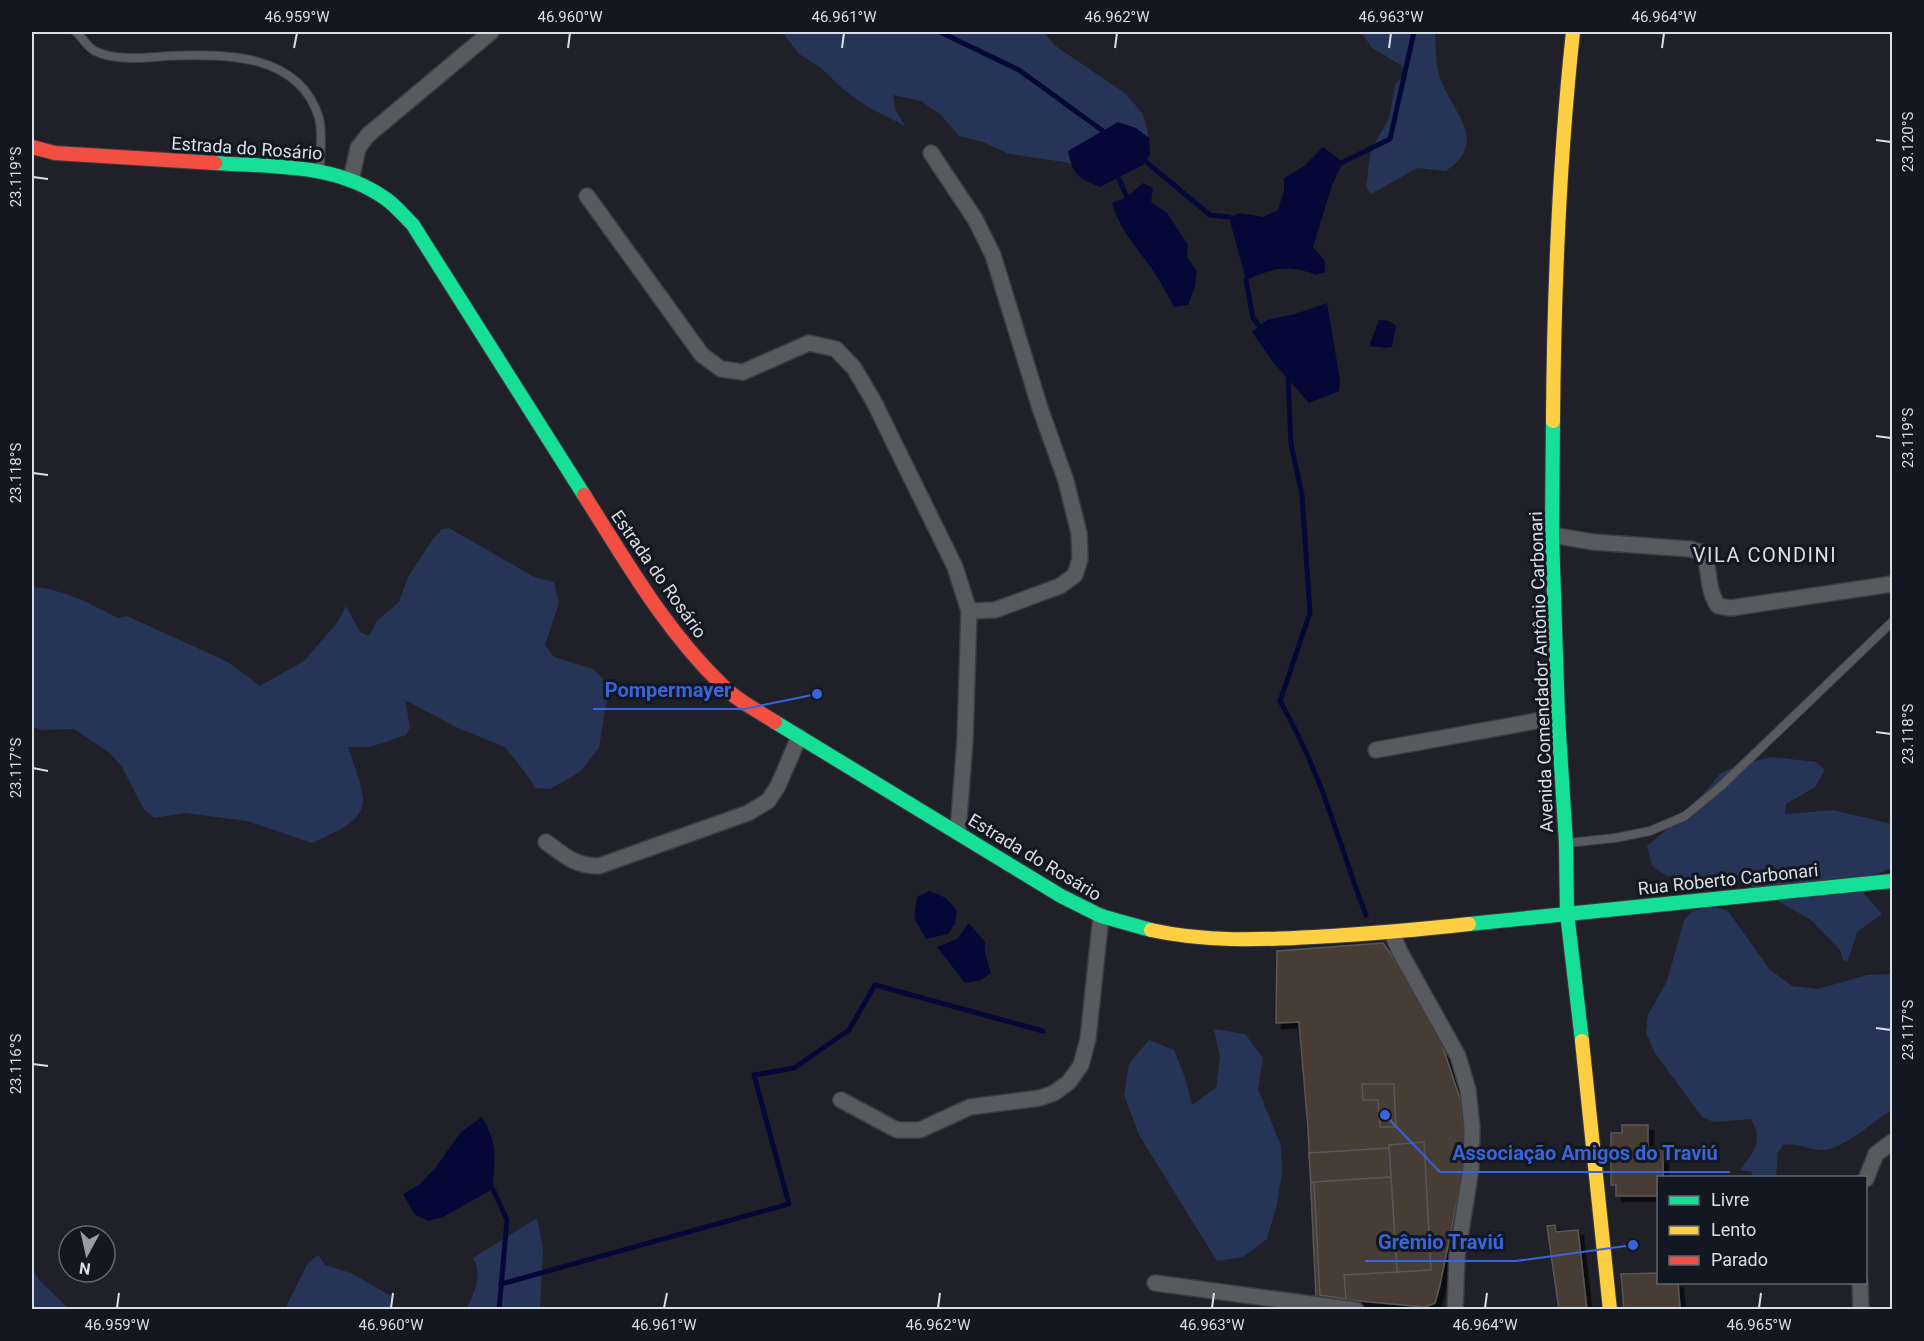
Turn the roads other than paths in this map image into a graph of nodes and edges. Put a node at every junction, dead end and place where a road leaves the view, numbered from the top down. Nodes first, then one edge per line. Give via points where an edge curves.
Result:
1 (76, 32) edge
2 (490, 32) edge
3 (1573, 32) edge
4 (32, 147) edge
5 (931, 153) dead end
6 (320, 170) junction
7 (351, 180) junction
8 (587, 196) dead end
9 (1552, 535) junction
10 (1893, 584) edge
11 (969, 611) junction
12 (1893, 622) edge
13 (1558, 717) junction
14 (799, 737) junction
15 (1376, 750) dead end
16 (958, 832) junction
17 (546, 842) dead end
18 (1566, 843) junction
19 (1893, 881) edge
20 (1567, 913) junction
21 (1101, 916) junction
22 (1392, 933) junction
23 (841, 1100) dead end
24 (1893, 1142) edge
25 (1867, 1176) edge
26 (1155, 1283) dead end
27 (1860, 1284) edge
28 (1356, 1310) edge
29 (1455, 1310) edge
30 (1610, 1310) edge
31 (1861, 1310) edge

1 - 6 lane via 94,51 127,59 199,55 242,58 285,72 310,94 320,120
2 - 7 street via 368,135 358,148
3 - 9 street, Avenida Comendador Antônio Carbonari via 1554,314
4 - 6 street, Estrada do Rosário via 55,153
5 - 11 street via 975,219 993,255 1080,533 1080,559 1075,575 1060,586 994,610
6 - 7 street, Estrada do Rosário
7 - 14 street, Estrada do Rosário via 387,199 413,225 674,632 723,687
8 - 11 street via 702,355 721,369 743,372 809,343 836,349 854,368 955,567
9 - 10 street via 1704,553 1711,596 1718,606 1731,608
9 - 13 street, Avenida Comendador Antônio Carbonari
11 - 16 street
12 - 18 lane via 1685,816 1650,831
13 - 15 street
13 - 18 street, Avenida Comendador Antônio Carbonari
14 - 16 street, Estrada do Rosário
14 - 17 street via 768,801 748,813 599,866 572,861
16 - 21 street, Estrada do Rosário via 1061,896
18 - 20 street, Avenida Comendador Antônio Carbonari
19 - 20 street, Rua Roberto Carbonari
20 - 22 street, Estrada do Rosário
20 - 30 street, Avenida Comendador Antônio Carbonari
21 - 22 street, Estrada do Rosário via 1168,934 1214,940
21 - 23 street via 1088,1039 1081,1065 1069,1082 1054,1093 970,1107 920,1130 897,1130
22 - 29 street via 1458,1056 1468,1090 1471,1168 1457,1256
24 - 25 street via 1876,1154
26 - 28 street
27 - 31 street

